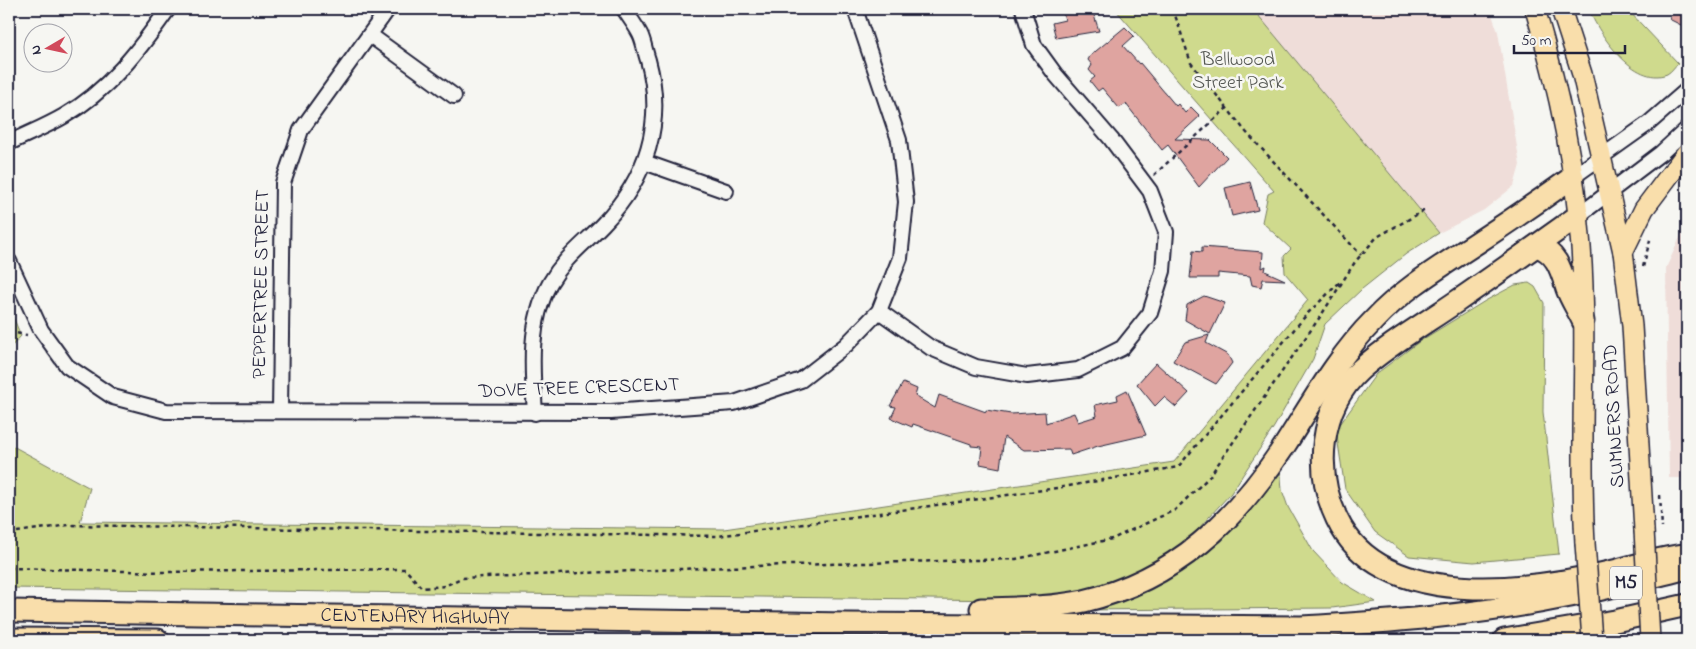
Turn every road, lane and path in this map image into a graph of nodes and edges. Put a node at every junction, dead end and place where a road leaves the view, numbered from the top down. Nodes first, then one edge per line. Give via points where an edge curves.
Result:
1 (168, 9) edge
2 (388, 9) edge
3 (624, 9) edge
4 (855, 9) edge
5 (1023, 9) edge
6 (1173, 9) edge
7 (1535, 9) edge
8 (1561, 9) edge
9 (370, 35) junction
10 (1687, 90) edge
11 (454, 96) dead end
12 (1227, 108) junction
13 (1687, 129) edge
14 (9, 142) edge
15 (1687, 152) edge
16 (1602, 157) junction
17 (644, 162) junction
18 (1573, 177) junction
19 (1145, 183) junction
20 (726, 191) dead end
21 (1610, 192) junction
22 (1427, 209) dead end
23 (1578, 216) junction
24 (1654, 227) dead end
25 (1536, 246) junction
26 (1623, 252) junction
27 (1361, 255) junction
28 (9, 261) edge
29 (1642, 273) dead end
30 (1345, 277) junction
31 (879, 311) junction
32 (1583, 321) junction
33 (280, 411) junction
34 (534, 413) junction
35 (1659, 485) dead end
36 (1660, 495) dead end
37 (9, 533) edge
38 (1687, 555) edge
39 (9, 568) edge
40 (1687, 568) edge
41 (1687, 605) edge
42 (9, 612) edge
43 (847, 624) junction
44 (9, 639) edge
45 (158, 640) edge
46 (1504, 640) edge
47 (1592, 640) edge
48 (1650, 640) edge

1 - 14 street via 122,69 94,94 65,115
2 - 9 street, PEPPERTREE STREET
3 - 17 street via 641,36 654,81 655,126
4 - 31 street, DOVE TREE CRESCENT via 899,140 906,202 900,258
5 - 19 street via 1034,45
6 - 12 path via 1191,63
7 - 18 main road, SUMNERS ROAD via 1558,89
8 - 16 main road, SUMNERS ROAD via 1582,74
9 - 11 street
9 - 33 street, PEPPERTREE STREET via 301,130 283,183
10 - 16 street
12 - 19 path
12 - 27 path
13 - 21 street
15 - 26 main road via 1644,209
16 - 18 street
16 - 21 main road, SUMNERS ROAD
17 - 20 street
17 - 34 street via 628,195 572,252 550,284 538,314 532,351
18 - 23 main road, SUMNERS ROAD
18 - 43 highway via 1415,284 1380,314 1353,344 1238,509 1205,542 1170,566 1128,586 1084,601 1011,608 868,610
19 - 31 street via 1166,232 1163,271 1150,313 1122,348 1078,370 1027,376 976,367 931,348
21 - 23 street
21 - 26 main road, SUMNERS ROAD
22 - 27 path via 1377,237
23 - 25 highway
23 - 32 main road, SUMNERS ROAD
24 - 29 path
25 - 32 highway via 1549,253 1560,265
25 - 38 highway via 1390,347 1349,383 1328,425 1323,458 1327,494 1340,524 1362,552 1393,573 1411,580 1454,586 1542,585
26 - 48 main road, SUMNERS ROAD, bridge via 1632,326
27 - 30 path
28 - 33 street, DOVE TREE CRESCENT via 41,330 67,366 113,397 166,411
30 - 37 path via 1308,313 1178,467 1056,488 718,536 69,525
30 - 39 path via 1209,477 1175,510 1112,539 1016,559 461,578 445,586 422,588 404,569 163,572
31 - 34 street, DOVE TREE CRESCENT via 846,345 800,380 734,403 611,412
32 - 47 main road, SUMNERS ROAD, bridge via 1582,462
33 - 34 street, DOVE TREE CRESCENT
35 - 36 path
40 - 43 highway, CENTENARY HIGHWAY / M5 via 1565,597 1455,615 1375,623 1301,627
41 - 46 highway, M5
42 - 43 highway, CENTENARY HIGHWAY / M5
44 - 45 highway

